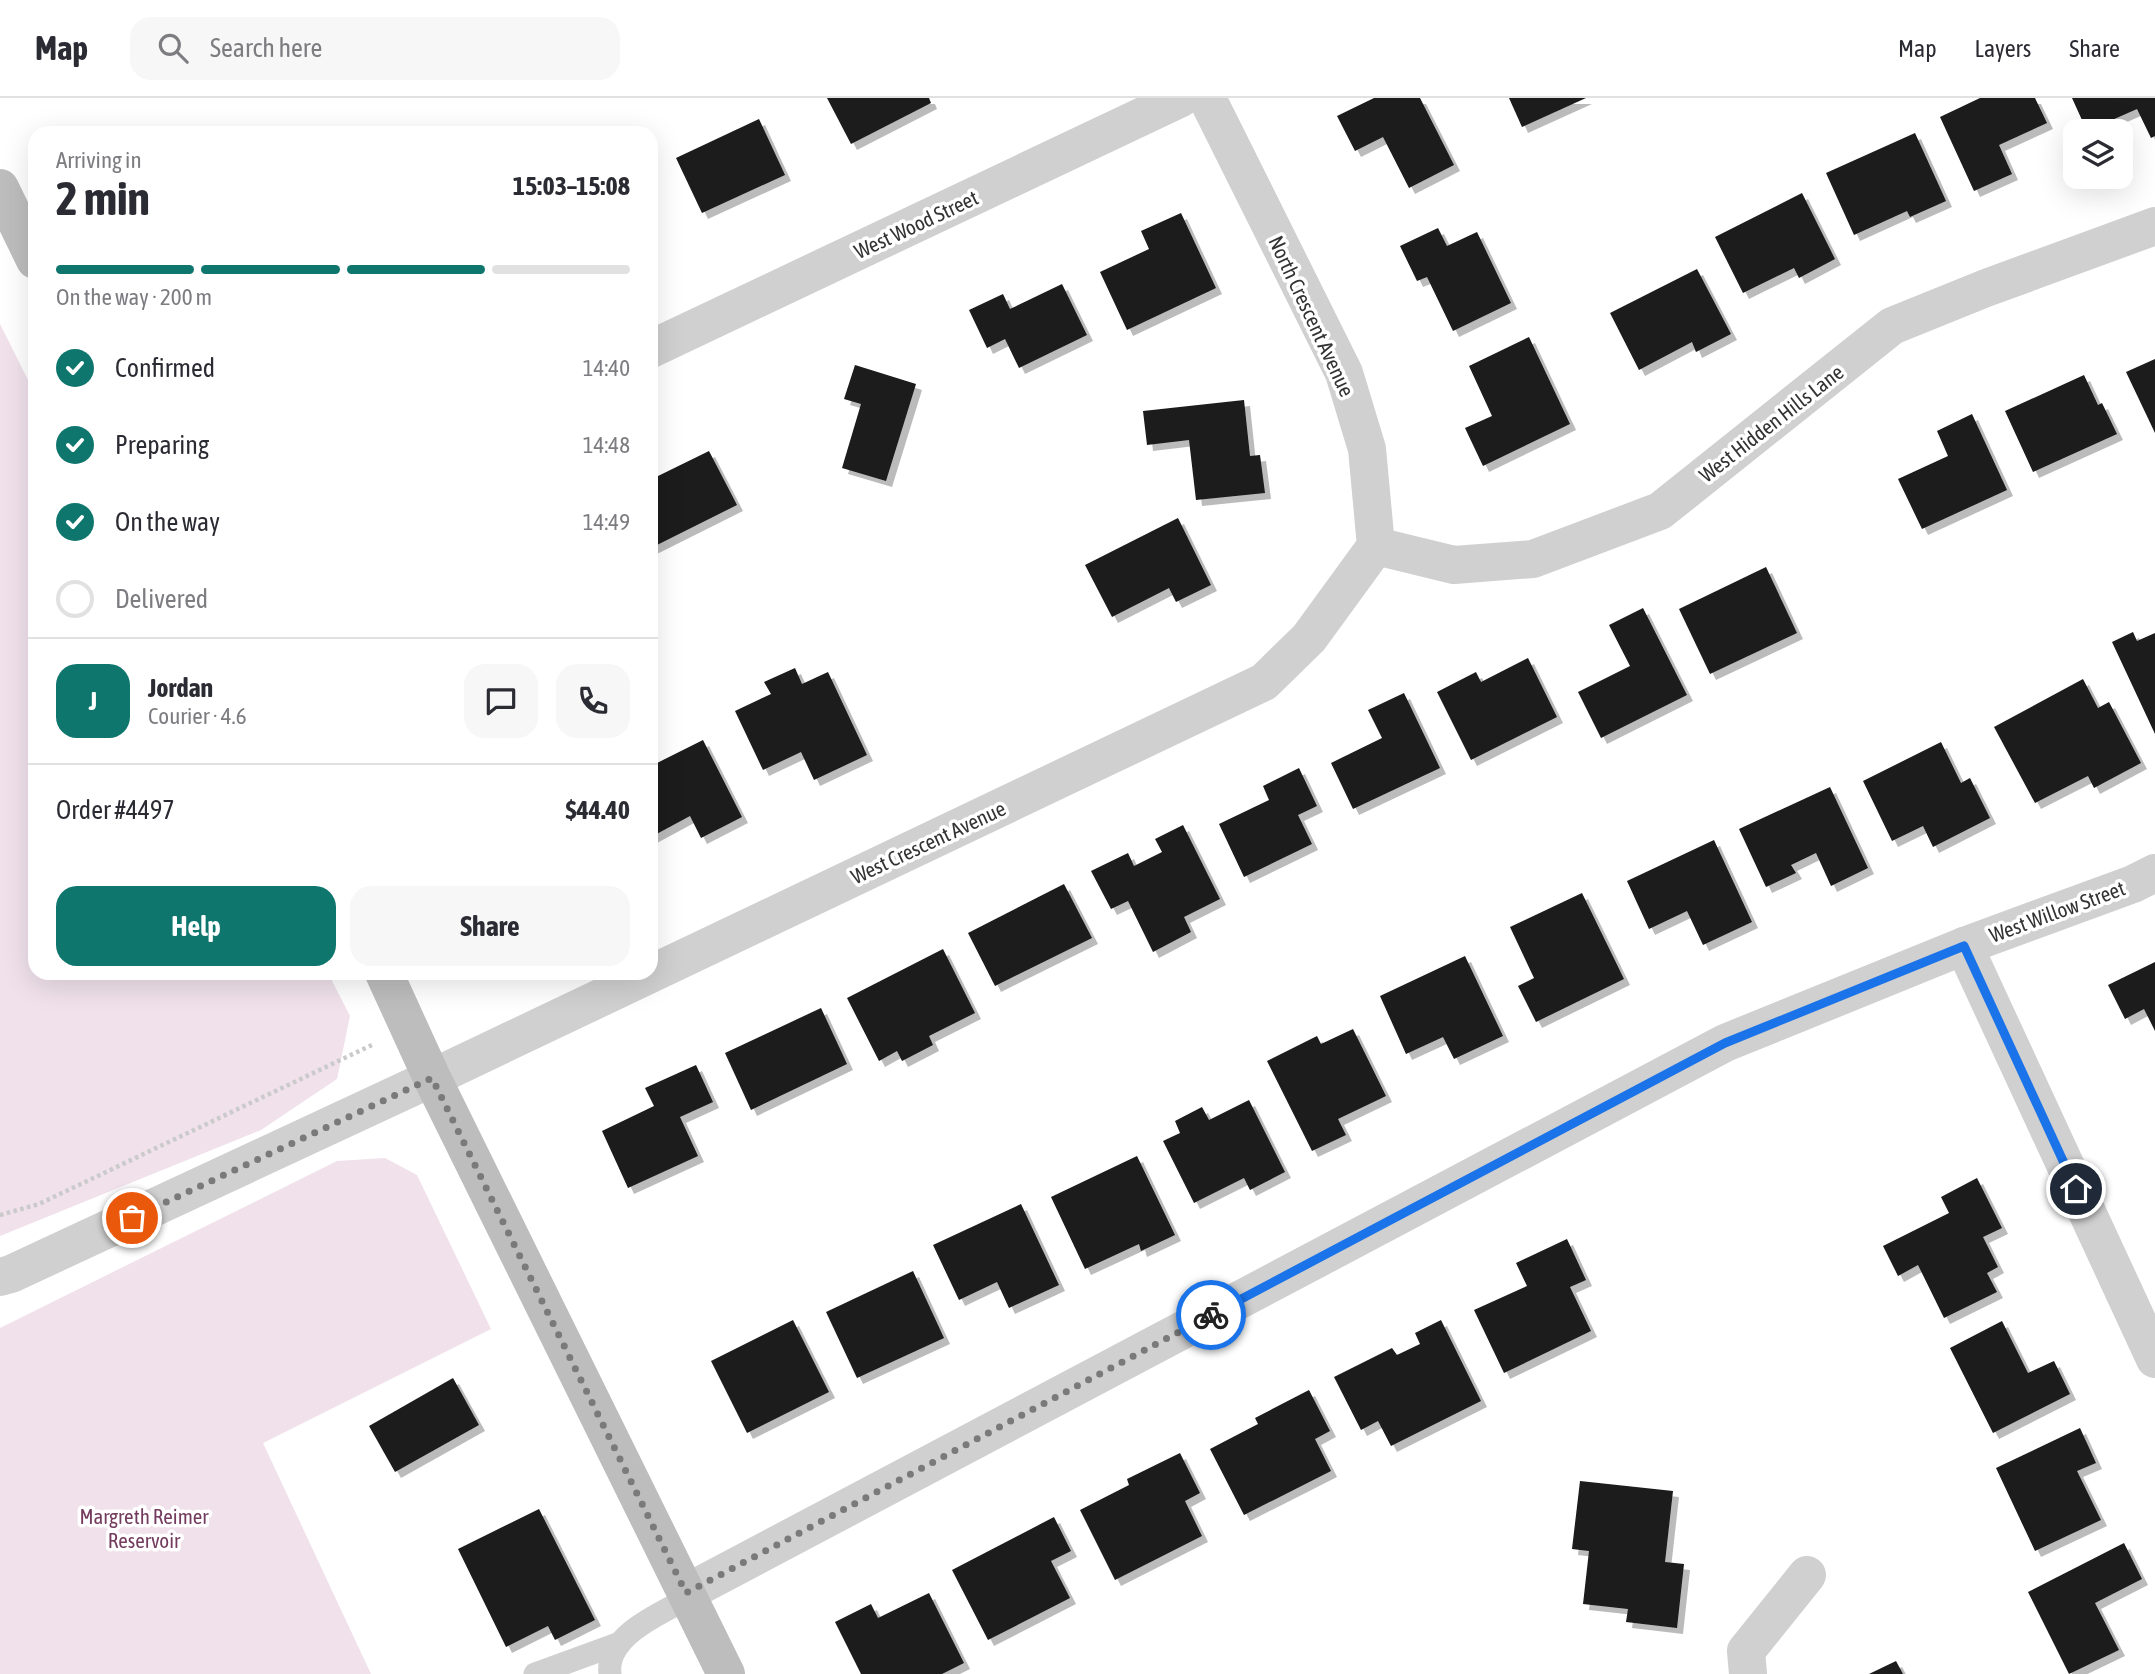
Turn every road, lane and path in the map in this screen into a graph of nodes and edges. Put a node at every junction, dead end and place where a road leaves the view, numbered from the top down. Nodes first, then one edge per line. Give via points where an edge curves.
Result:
1 (1181, 98) edge
2 (1207, 98) edge
3 (0, 188) edge
4 (2155, 226) edge
5 (28, 246) edge
6 (658, 346) edge
7 (1376, 546) junction
8 (2155, 873) edge
9 (1964, 946) junction
10 (658, 970) edge
11 (387, 980) edge
12 (638, 980) edge
13 (410, 1027) junction
14 (432, 1078) junction
15 (0, 1215) edge
16 (0, 1277) edge
17 (2155, 1359) edge
18 (1807, 1575) dead end
19 (687, 1595) junction
20 (620, 1643) junction
21 (536, 1674) edge
22 (610, 1674) edge
23 (726, 1674) edge
24 (1748, 1674) edge

1 - 6 street, West Wood Street
2 - 7 street, North Crescent Avenue via 1344,373 1367,449
3 - 5 main road
4 - 7 street, West Hidden Hills Lane via 1892,326 1660,511 1533,559 1454,565
7 - 10 street, West Crescent Avenue via 1309,638 1264,682
8 - 9 street, West Willow Street
9 - 17 street
9 - 19 street, West Willow Street via 1725,1043
11 - 13 main road
12 - 14 street, West Crescent Avenue
13 - 14 main road
13 - 15 path via 39,1204
14 - 16 street
14 - 19 main road
18 - 24 street via 1746,1651
19 - 20 lane
19 - 23 main road
20 - 21 lane
20 - 22 lane via 608,1662

